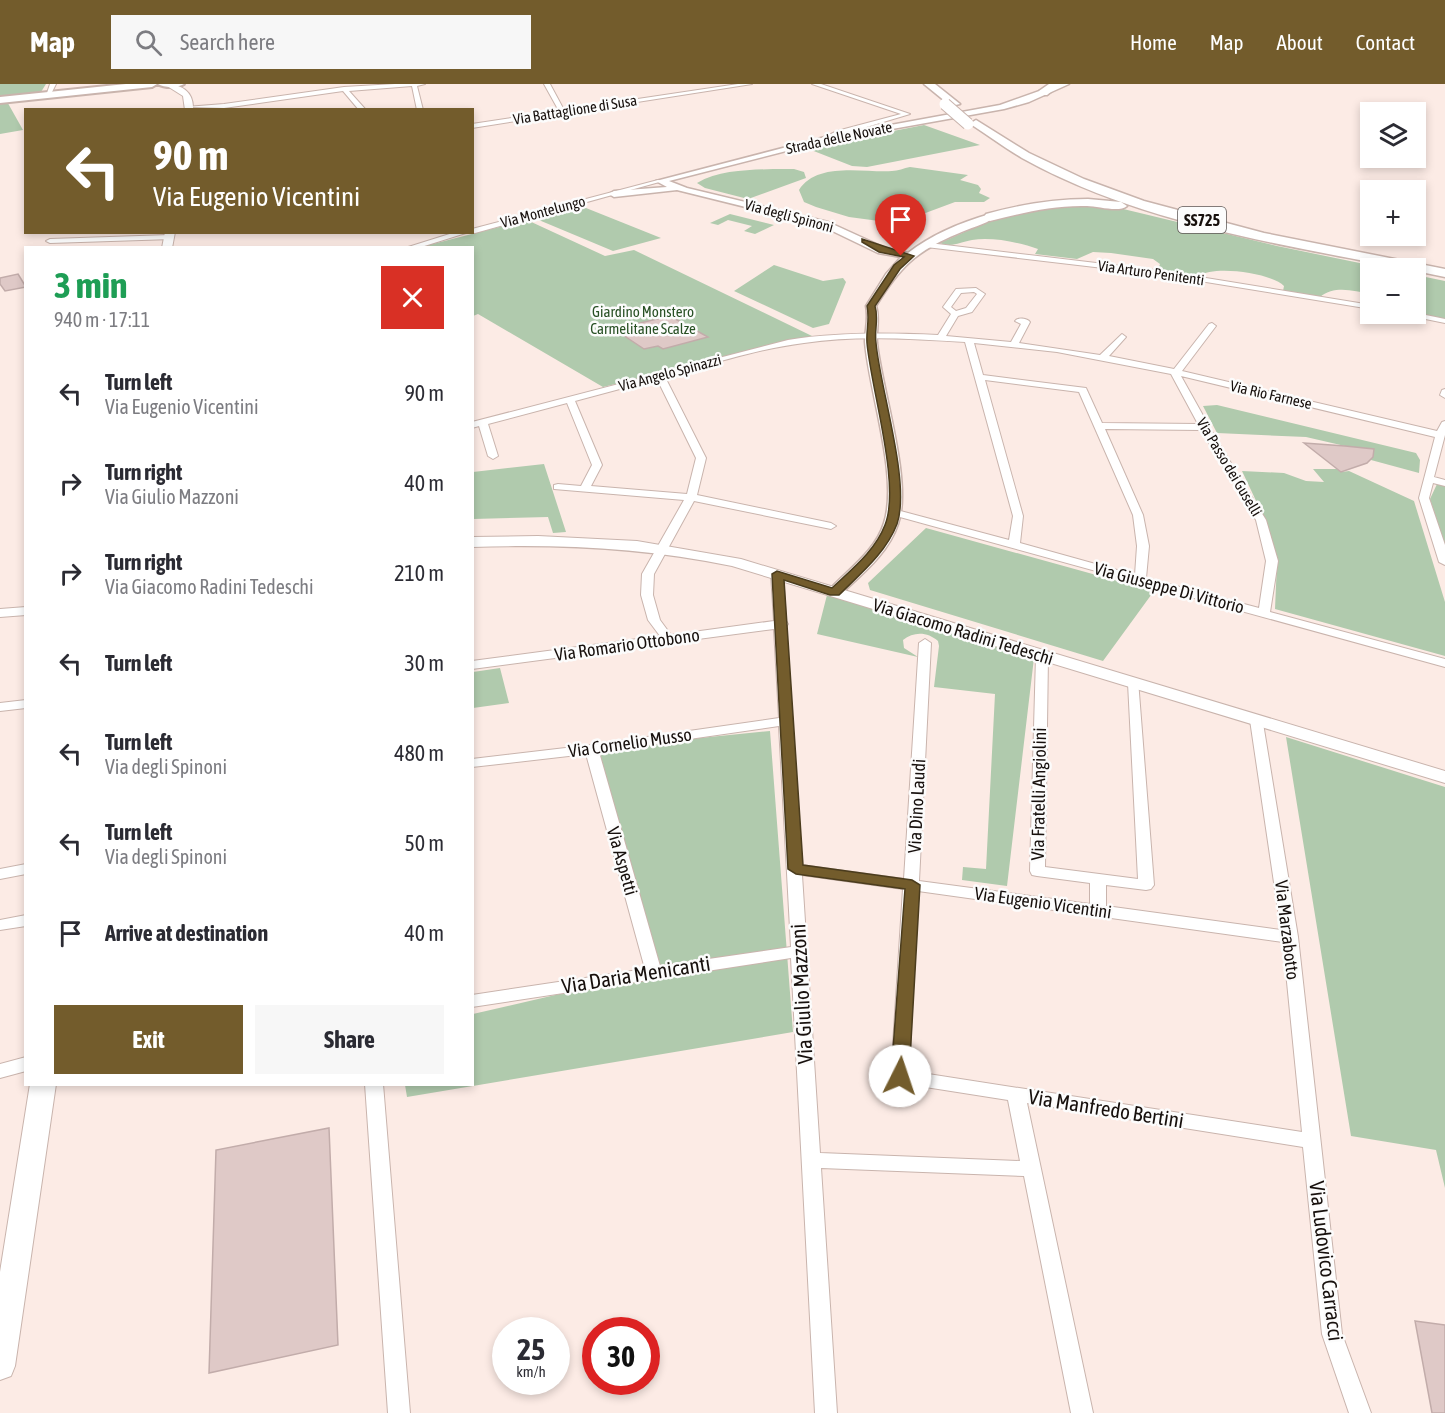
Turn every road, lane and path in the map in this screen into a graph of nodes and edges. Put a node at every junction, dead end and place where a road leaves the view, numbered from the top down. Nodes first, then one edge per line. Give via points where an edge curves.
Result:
1 (53, 84) edge
2 (137, 84) edge
3 (152, 84) edge
4 (163, 84) edge
5 (168, 84) edge
6 (179, 84) edge
7 (298, 84) edge
8 (414, 84) edge
9 (422, 84) edge
10 (547, 84) edge
11 (748, 84) edge
12 (815, 84) edge
13 (920, 84) edge
14 (929, 84) edge
15 (938, 84) edge
16 (1054, 84) edge
17 (1065, 84) edge
18 (381, 85) edge
19 (96, 89) junction
20 (344, 89) junction
21 (1043, 93) junction
22 (48, 95) junction
23 (299, 95) junction
24 (0, 100) edge
25 (189, 100) edge
26 (248, 102) junction
27 (950, 104) junction
28 (361, 108) edge
29 (420, 108) edge
30 (562, 112) junction
31 (972, 123) junction
32 (474, 126) edge
33 (825, 139) junction
34 (1022, 160) junction
35 (710, 168) junction
36 (1047, 179) dead end
37 (660, 181) junction
38 (689, 189) junction
39 (1050, 193) dead end
40 (614, 194) junction
41 (1025, 207) junction
42 (990, 217) joint
43 (1181, 219) junction
44 (474, 230) edge
45 (459, 234) edge
46 (168, 239) edge
47 (50, 241) dead end
48 (929, 245) junction
49 (415, 246) edge
50 (882, 248) junction
51 (910, 256) junction
52 (1360, 261) edge
53 (897, 267) junction
54 (1445, 273) edge
55 (1426, 275) edge
56 (1445, 278) edge
57 (1360, 305) edge
58 (955, 314) dead end
59 (1426, 318) edge
60 (1018, 321) dead end
61 (1445, 321) edge
62 (1212, 326) dead end
63 (871, 336) junction
64 (1122, 337) dead end
65 (941, 338) junction
66 (969, 340) junction
67 (1014, 344) junction
68 (1102, 358) junction
69 (1175, 373) junction
70 (660, 375) junction
71 (979, 377) junction
72 (1216, 382) junction
73 (1187, 394) junction
74 (570, 399) junction
75 (478, 424) edge
76 (1445, 424) edge
77 (1101, 426) junction
78 (1205, 427) junction
79 (1440, 435) junction
80 (493, 456) dead end
81 (1428, 479) junction
82 (1445, 483) edge
83 (558, 487) dead end
84 (585, 488) junction
85 (691, 497) junction
86 (893, 512) junction
87 (831, 526) dead end
88 (474, 542) edge
89 (1014, 545) junction
90 (661, 549) junction
91 (1445, 562) edge
92 (777, 574) junction
93 (1140, 580) junction
94 (835, 592) junction
95 (24, 611) edge
96 (0, 614) edge
97 (1264, 614) junction
98 (782, 624) junction
99 (668, 639) junction
100 (925, 643) dead end
101 (1042, 656) junction
102 (1445, 663) edge
103 (474, 665) edge
104 (1134, 683) junction
105 (24, 704) edge
106 (0, 707) edge
107 (1257, 720) junction
108 (787, 721) junction
109 (591, 749) junction
110 (474, 763) edge
111 (1444, 775) edge
112 (24, 869) edge
113 (796, 869) junction
114 (0, 874) edge
115 (1098, 878) junction
116 (912, 885) junction
117 (1098, 910) junction
118 (24, 920) edge
119 (0, 925) edge
120 (1290, 937) junction
121 (800, 951) junction
122 (654, 972) junction
123 (474, 1001) edge
124 (24, 1065) edge
125 (0, 1071) edge
126 (900, 1076) joint
127 (43, 1086) edge
128 (374, 1086) edge
129 (1016, 1095) junction
130 (1311, 1141) junction
131 (812, 1160) junction
132 (1032, 1169) junction
133 (6, 1293) edge
134 (0, 1366) edge
135 (399, 1413) edge
136 (826, 1413) edge
137 (1082, 1413) edge
138 (1360, 1413) edge

1 - 22 street
2 - 19 main road
3 - 19 main road
4 - 5 main road
5 - 6 main road
5 - 25 main road
7 - 23 street
8 - 9 street
8 - 18 street
8 - 29 street
10 - 30 street
11 - 30 street, Via Battaglione di Susa via 671,92
12 - 33 street via 907,114
13 - 27 highway, SS725
14 - 27 highway, SS725
15 - 27 highway
16 - 21 highway
17 - 21 street, Strada delle Novate
18 - 20 street
19 - 22 main road
20 - 23 street
20 - 28 street
21 - 33 street, Strada delle Novate via 1001,108
22 - 24 main road
23 - 26 street
25 - 26 street via 208,104
25 - 26 street via 208,107
27 - 31 highway, SS725, bridge
30 - 32 street, Via Battaglione di Susa
31 - 34 highway, SS725 via 993,144
31 - 54 highway, SS725 via 1030,159 1118,195 1244,231
33 - 35 street, Strada delle Novate
34 - 36 highway
34 - 43 highway, SS725 via 1089,190
35 - 37 street, Strada delle Novate
35 - 38 street via 692,178
37 - 38 street, Via degli Spinoni
37 - 40 street, Strada delle Novate
38 - 40 street
38 - 50 street, Via degli Spinoni via 825,224
39 - 41 highway
40 - 44 street, Via Montelungo
41 - 42 highway
41 - 43 highway via 1064,202 1109,204
42 - 48 street
43 - 52 highway, SS725
45 - 49 street
46 - 47 street
48 - 50 street
48 - 51 street
48 - 57 street, Via Arturo Penitenti via 1163,273
50 - 51 street, Via degli Spinoni
50 - 53 street
51 - 53 street
53 - 63 street via 871,306
55 - 56 highway
58 - 65 street
59 - 61 street
60 - 67 street via 1026,322
62 - 69 street
63 - 65 street, Via Rio Farnese
63 - 70 street, Via Angelo Spinazzi via 769,346
63 - 86 street via 896,490
64 - 68 street
65 - 66 street, Via Rio Farnese
66 - 67 street, Via Rio Farnese
66 - 71 street
67 - 68 street, Via Rio Farnese
68 - 69 street, Via Rio Farnese
69 - 72 street, Via Rio Farnese
69 - 73 street, Via Passo dei Guselli
70 - 74 street, Via Angelo Spinazzi
70 - 85 street via 700,458
71 - 77 street via 1083,390
71 - 89 street via 1018,516
72 - 73 street via 1193,388
72 - 79 street, Via Rio Farnese
73 - 78 street, Via Passo dei Guselli
74 - 75 street, Via Angelo Spinazzi
74 - 84 street via 597,465
75 - 80 street
76 - 79 street
77 - 78 street
77 - 93 street via 1138,515 1143,546
78 - 97 street, Via Passo dei Guselli via 1261,520 1272,561
79 - 81 street
81 - 82 street
81 - 91 street via 1424,498
83 - 84 street
84 - 85 street
85 - 87 street
85 - 90 street
86 - 89 street, Via Giuseppe Di Vittorio
86 - 94 street via 885,538
88 - 90 main road, Via Giacomo Radini Tedeschi via 558,539
89 - 93 street, Via Giuseppe Di Vittorio
90 - 92 main road, Via Giacomo Radini Tedeschi via 714,557
90 - 99 street via 648,574 647,595 654,620
92 - 94 main road, Via Giacomo Radini Tedeschi
92 - 98 street, Via Giulio Mazzoni
93 - 97 street, Via Giuseppe Di Vittorio
94 - 101 main road, Via Giacomo Radini Tedeschi
95 - 96 street
97 - 102 street, Via Giuseppe Di Vittorio
98 - 99 street, Via Romario Ottobono
98 - 108 street, Via Giulio Mazzoni
99 - 103 street, Via Romario Ottobono
100 - 116 street, Via Dino Laudi
101 - 104 main road, Via Giacomo Radini Tedeschi
101 - 115 street, Via Fratelli Angiolini via 1037,871
104 - 107 main road, Via Giacomo Radini Tedeschi
104 - 115 street via 1146,885
105 - 106 street
107 - 111 main road, Via Giacomo Radini Tedeschi
107 - 120 street, Via Marzabotto
108 - 109 street, Via Cornelio Musso
108 - 113 street, Via Giulio Mazzoni
109 - 110 street, Via Cornelio Musso
109 - 122 street, Via Aspetti
112 - 114 street
113 - 116 street, Via Eugenio Vicentini
113 - 121 street, Via Giulio Mazzoni
115 - 117 street
116 - 117 street, Via Eugenio Vicentini
116 - 126 street, Via Dino Laudi
117 - 120 street, Via Eugenio Vicentini
118 - 119 street
120 - 130 street, Via Marzabotto
121 - 122 street, Via Daria Menicanti
121 - 131 street, Via Giulio Mazzoni
122 - 123 street, Via Daria Menicanti
124 - 125 street
126 - 129 street, Via Manfredo Bertini
127 - 133 main road
128 - 135 street
129 - 130 street, Via Manfredo Bertini
129 - 132 street
130 - 138 street, Via Ludovico Carracci via 1332,1334
131 - 132 street
131 - 136 street, Via Giulio Mazzoni
132 - 137 street
133 - 134 main road

